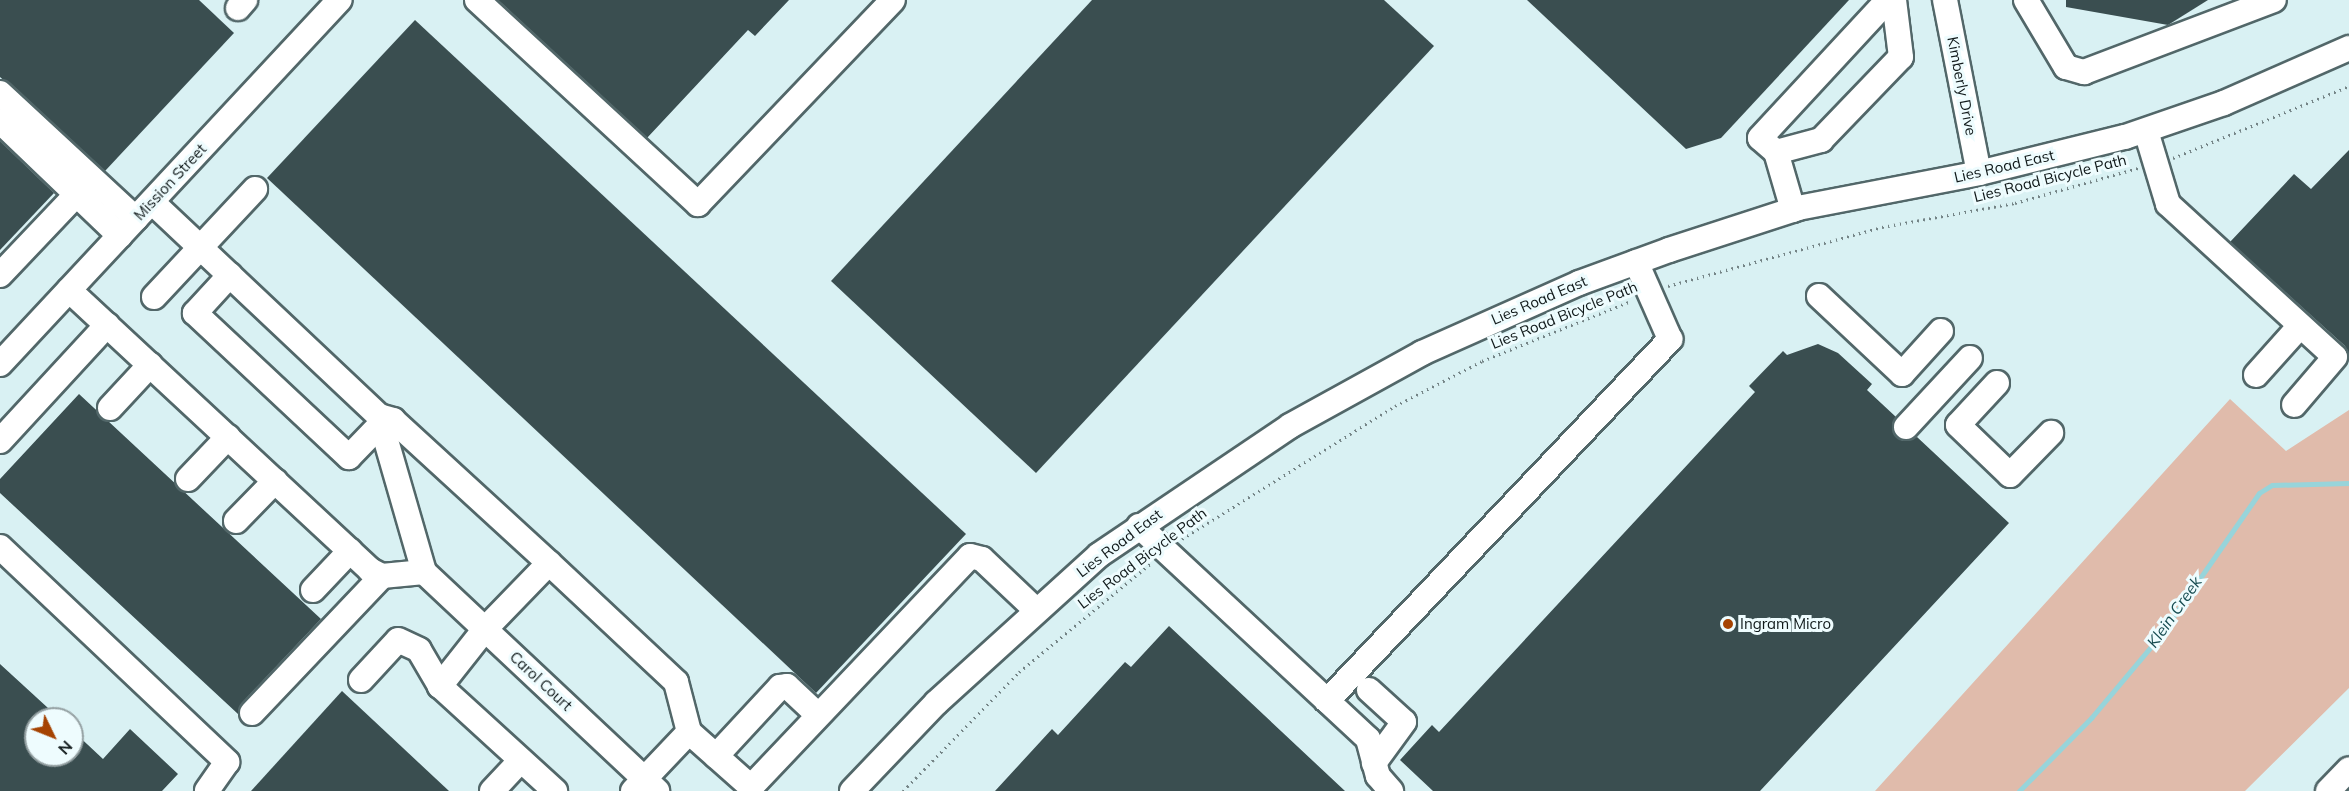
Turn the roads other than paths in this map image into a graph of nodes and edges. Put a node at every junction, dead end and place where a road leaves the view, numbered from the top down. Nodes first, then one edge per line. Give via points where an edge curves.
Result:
1 (477, 0) edge
2 (893, 0) edge
3 (1887, 0) edge
4 (1894, 0) edge
5 (1945, 0) edge
6 (2026, 0) edge
7 (2274, 0) edge
8 (331, 3) edge
9 (2349, 48) edge
10 (0, 93) edge
11 (0, 121) edge
12 (2146, 131) junction
13 (1776, 153) junction
14 (1979, 173) junction
15 (255, 189) dead end
16 (77, 194) junction
17 (1793, 210) junction
18 (136, 219) junction
19 (200, 247) junction
20 (1636, 262) junction
21 (0, 275) edge
22 (230, 275) junction
23 (69, 290) junction
24 (1819, 296) dead end
25 (154, 297) dead end
26 (107, 325) junction
27 (2300, 326) junction
28 (1941, 331) dead end
29 (1970, 358) dead end
30 (0, 364) edge
31 (150, 365) junction
32 (2256, 375) dead end
33 (1997, 383) dead end
34 (2294, 405) dead end
35 (110, 408) dead end
36 (380, 420) junction
37 (1906, 427) dead end
38 (2051, 433) dead end
39 (228, 437) junction
40 (0, 441) edge
41 (188, 479) dead end
42 (274, 481) junction
43 (236, 521) dead end
44 (1139, 526) junction
45 (0, 547) edge
46 (350, 551) junction
47 (549, 563) junction
48 (424, 572) junction
49 (382, 576) junction
50 (313, 590) dead end
51 (1036, 610) junction
52 (485, 629) junction
53 (361, 680) dead end
54 (440, 686) junction
55 (1369, 690) dead end
56 (1327, 702) junction
57 (252, 712) dead end
58 (818, 715) junction
59 (689, 732) junction
60 (716, 756) junction
61 (521, 760) junction
62 (1374, 763) junction
63 (2349, 769) edge
64 (219, 787) edge
65 (645, 787) edge
66 (492, 791) edge
67 (555, 791) edge
68 (852, 791) edge
69 (1391, 791) edge
70 (2328, 791) edge

1 - 2 street via 698,204
3 - 13 street via 1760,138
4 - 13 street via 1900,57 1828,135
5 - 14 street, Kimberly Drive
6 - 7 street via 2066,67 2085,72
8 - 18 street, Mission Street
9 - 12 street, Lies Road East via 2259,90
10 - 18 street via 39,121 89,166
11 - 16 street
12 - 14 street, Lies Road East
12 - 27 street via 2168,204
13 - 17 street
14 - 17 street, Lies Road East
15 - 19 street
16 - 18 street
16 - 21 street
17 - 20 street, Lies Road East
18 - 19 street
18 - 23 street, Mission Street
19 - 22 street
19 - 25 street
20 - 44 street, Lies Road East via 1510,311 1386,371 1290,426
20 - 56 street via 1671,339
22 - 36 street
22 - 36 street via 195,313 349,457
23 - 26 street
23 - 30 street, Mission Street
24 - 28 street via 1902,374
26 - 31 street
26 - 40 street
27 - 32 street
27 - 34 street via 2335,357
29 - 37 street
31 - 35 street
31 - 39 street
33 - 38 street via 1958,425 2010,475
36 - 47 street via 393,420
36 - 48 street
39 - 41 street
39 - 42 street
42 - 43 street
42 - 46 street
44 - 51 street, Lies Road East
44 - 56 street
45 - 64 street via 227,762
46 - 49 street
46 - 50 street
47 - 52 street
47 - 59 street via 675,682
48 - 49 street
48 - 52 street, Carol Court
49 - 57 street
51 - 58 street via 982,559 970,555
51 - 68 street, Lies Road East via 936,703
52 - 54 street
52 - 65 street, Carol Court
53 - 54 street via 398,640 418,650
54 - 61 street
55 - 62 street via 1404,722
56 - 62 street via 1368,739
58 - 60 street via 787,686 780,687
58 - 60 street via 751,788
59 - 60 street
59 - 65 street
61 - 66 street
61 - 67 street
62 - 69 street
63 - 70 street

